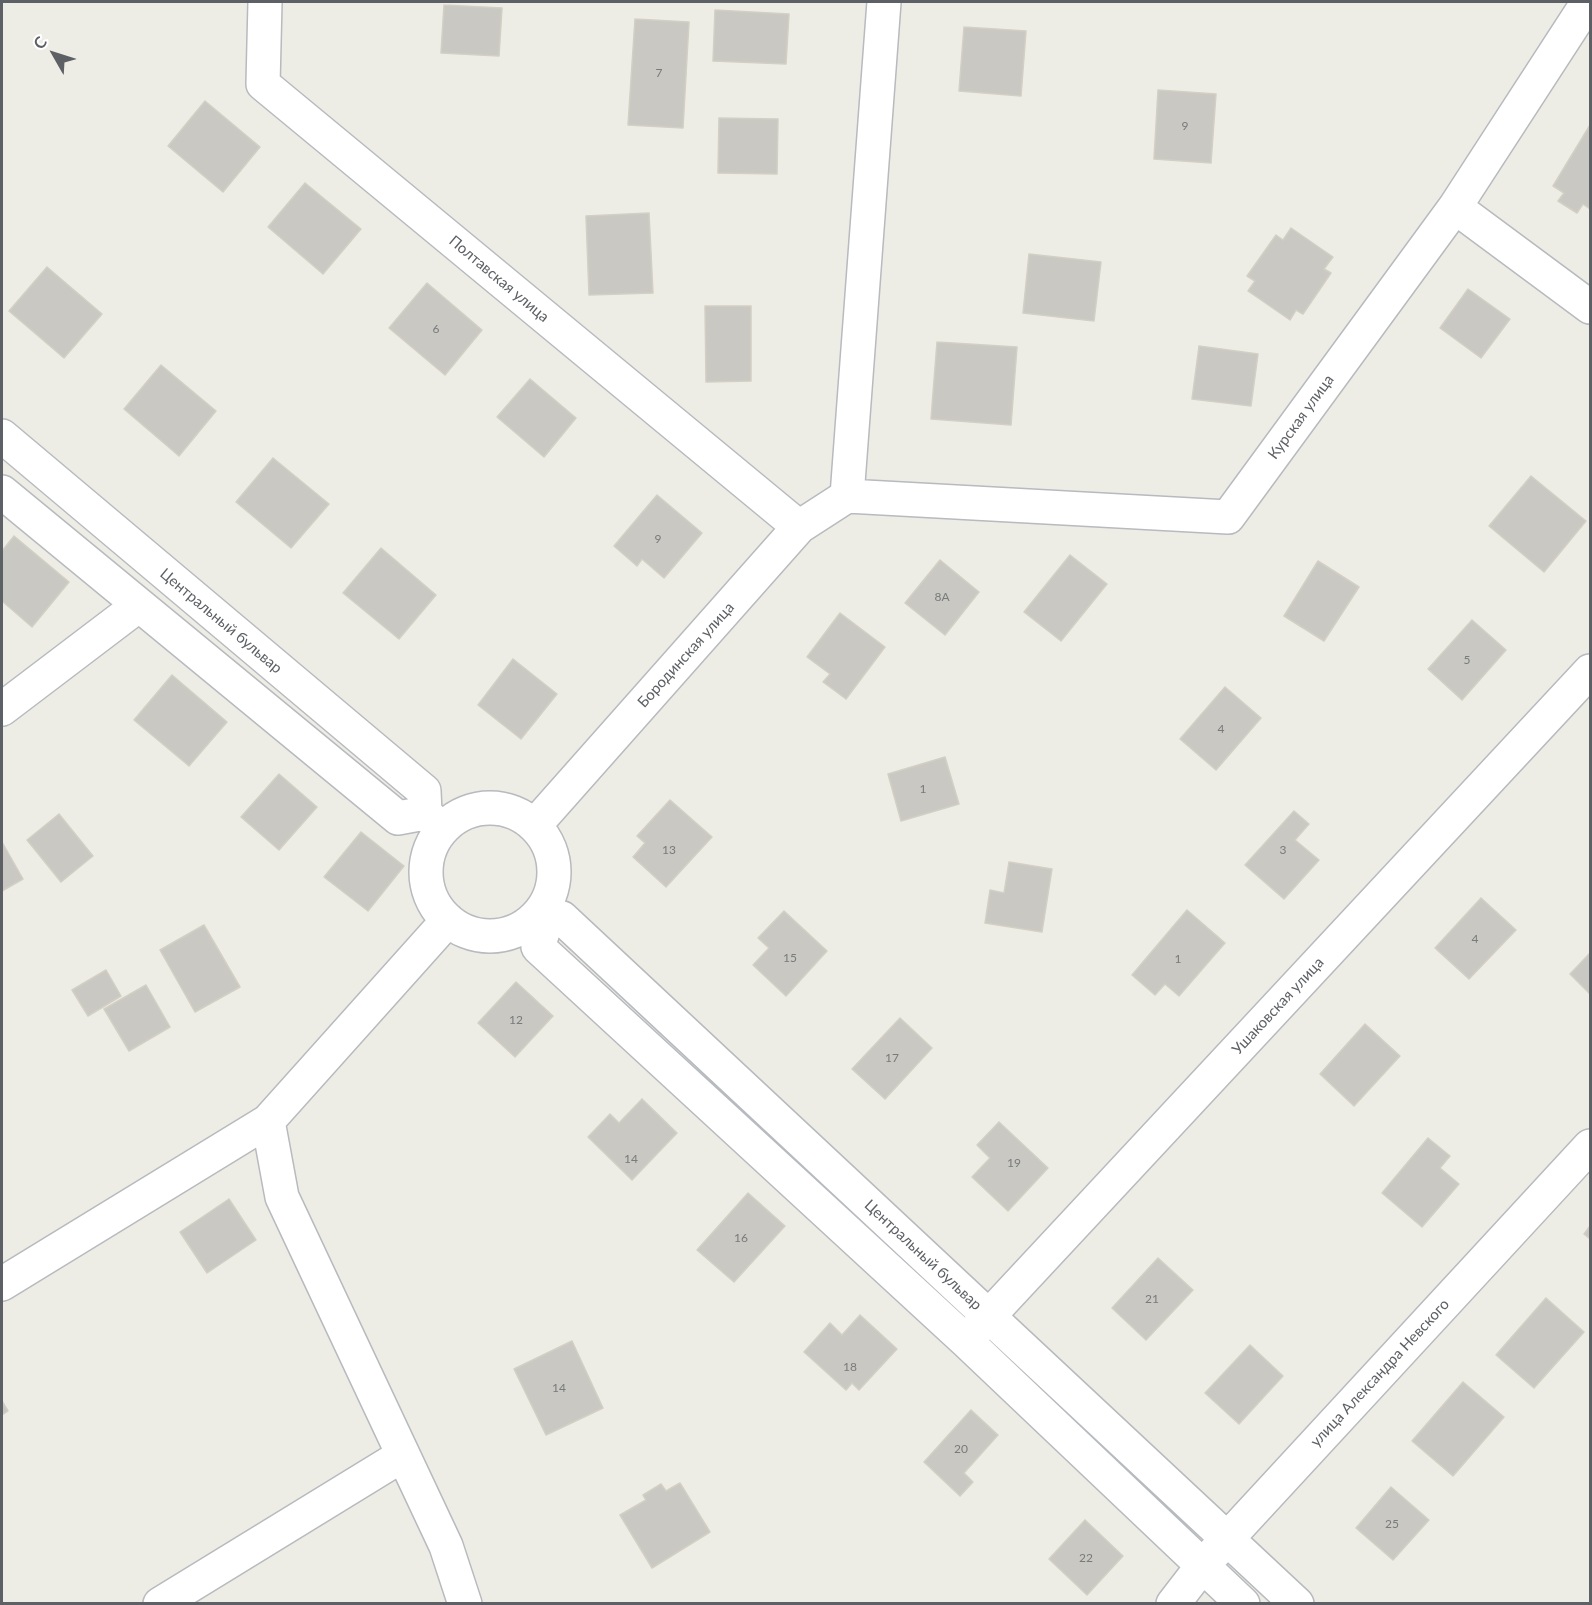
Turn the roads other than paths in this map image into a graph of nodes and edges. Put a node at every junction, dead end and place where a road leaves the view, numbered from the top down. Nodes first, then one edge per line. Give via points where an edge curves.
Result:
1 (265, 2) edge
2 (884, 2) edge
3 (1588, 2) edge
4 (1455, 207) junction
5 (1590, 307) edge
6 (2, 436) edge
7 (2, 492) edge
8 (847, 496) junction
9 (799, 527) junction
10 (139, 605) junction
11 (1590, 671) edge
12 (2, 709) edge
13 (433, 821) junction
14 (535, 825) junction
15 (542, 919) junction
16 (448, 920) junction
17 (268, 1121) junction
18 (1590, 1146) edge
19 (2, 1284) edge
20 (988, 1316) junction
21 (966, 1341) junction
22 (402, 1455) junction
23 (1227, 1539) junction
24 (1203, 1565) junction
25 (160, 1604) edge
26 (465, 1604) edge
27 (1173, 1604) edge
28 (1244, 1604) edge
29 (1297, 1604) edge

1 - 9 street, Полтавская улица via 263,84
2 - 8 street
3 - 4 street, Курская улица
4 - 5 street
4 - 8 street, Курская улица via 1228,517
6 - 13 street, Центральный бульвар via 424,791
7 - 10 street
8 - 9 street, Бородинская улица
9 - 14 street, Бородинская улица
10 - 12 street
10 - 13 street via 398,818
11 - 20 street, Ушаковская улица
13 - 14 street via 488,807 513,811
13 - 16 street via 426,883 437,910
14 - 15 street via 549,845 555,870
15 - 16 street via 515,932 486,937 458,929
15 - 20 street, Центральный бульвар via 562,918
15 - 21 street via 538,947
16 - 17 street
17 - 19 street
17 - 22 street via 282,1197
18 - 23 street, улица Александра Невского
20 - 21 street, Ушаковская улица
20 - 23 street, Центральный бульвар
21 - 24 street
22 - 25 street
22 - 26 street via 446,1546
23 - 24 street, улица Александра Невского
23 - 29 street, Центральный бульвар
24 - 27 street, улица Александра Невского
24 - 28 street

